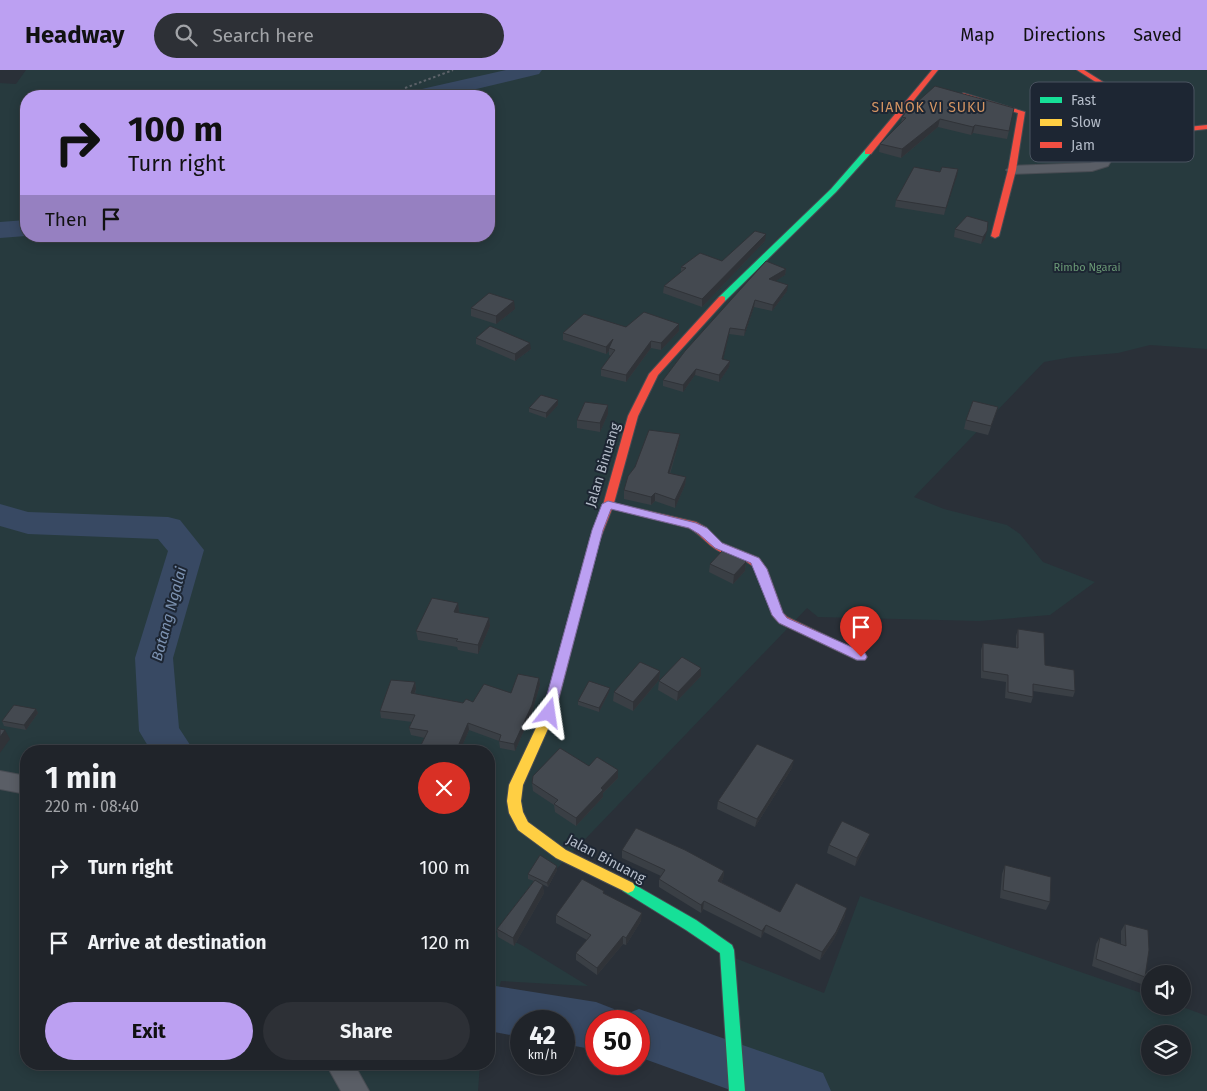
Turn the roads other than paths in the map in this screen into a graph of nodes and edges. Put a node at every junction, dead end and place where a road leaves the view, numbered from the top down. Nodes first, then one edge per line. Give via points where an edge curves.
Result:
1 (935, 70) edge
2 (1080, 70) edge
3 (1099, 82) edge
4 (951, 91) edge
5 (1207, 127) edge
6 (1194, 128) edge
7 (1105, 162) edge
8 (1012, 170) junction
9 (994, 236) dead end
10 (608, 504) junction
11 (861, 657) dead end
12 (0, 780) edge
13 (20, 784) edge
14 (343, 1070) edge
15 (356, 1091) edge
16 (737, 1091) edge

1 - 10 main road, Jalan Binuang via 928,85 851,172 754,264 654,374 634,416
2 - 3 main road
4 - 8 main road via 1022,112
5 - 6 main road
7 - 8 street via 1092,167
8 - 9 main road
10 - 11 main road via 692,526 703,531 718,546 755,561 783,620
10 - 16 main road, Jalan Binuang via 597,530 549,713 516,786 516,813 523,826 561,854 628,887 727,950
12 - 13 street
14 - 15 street

